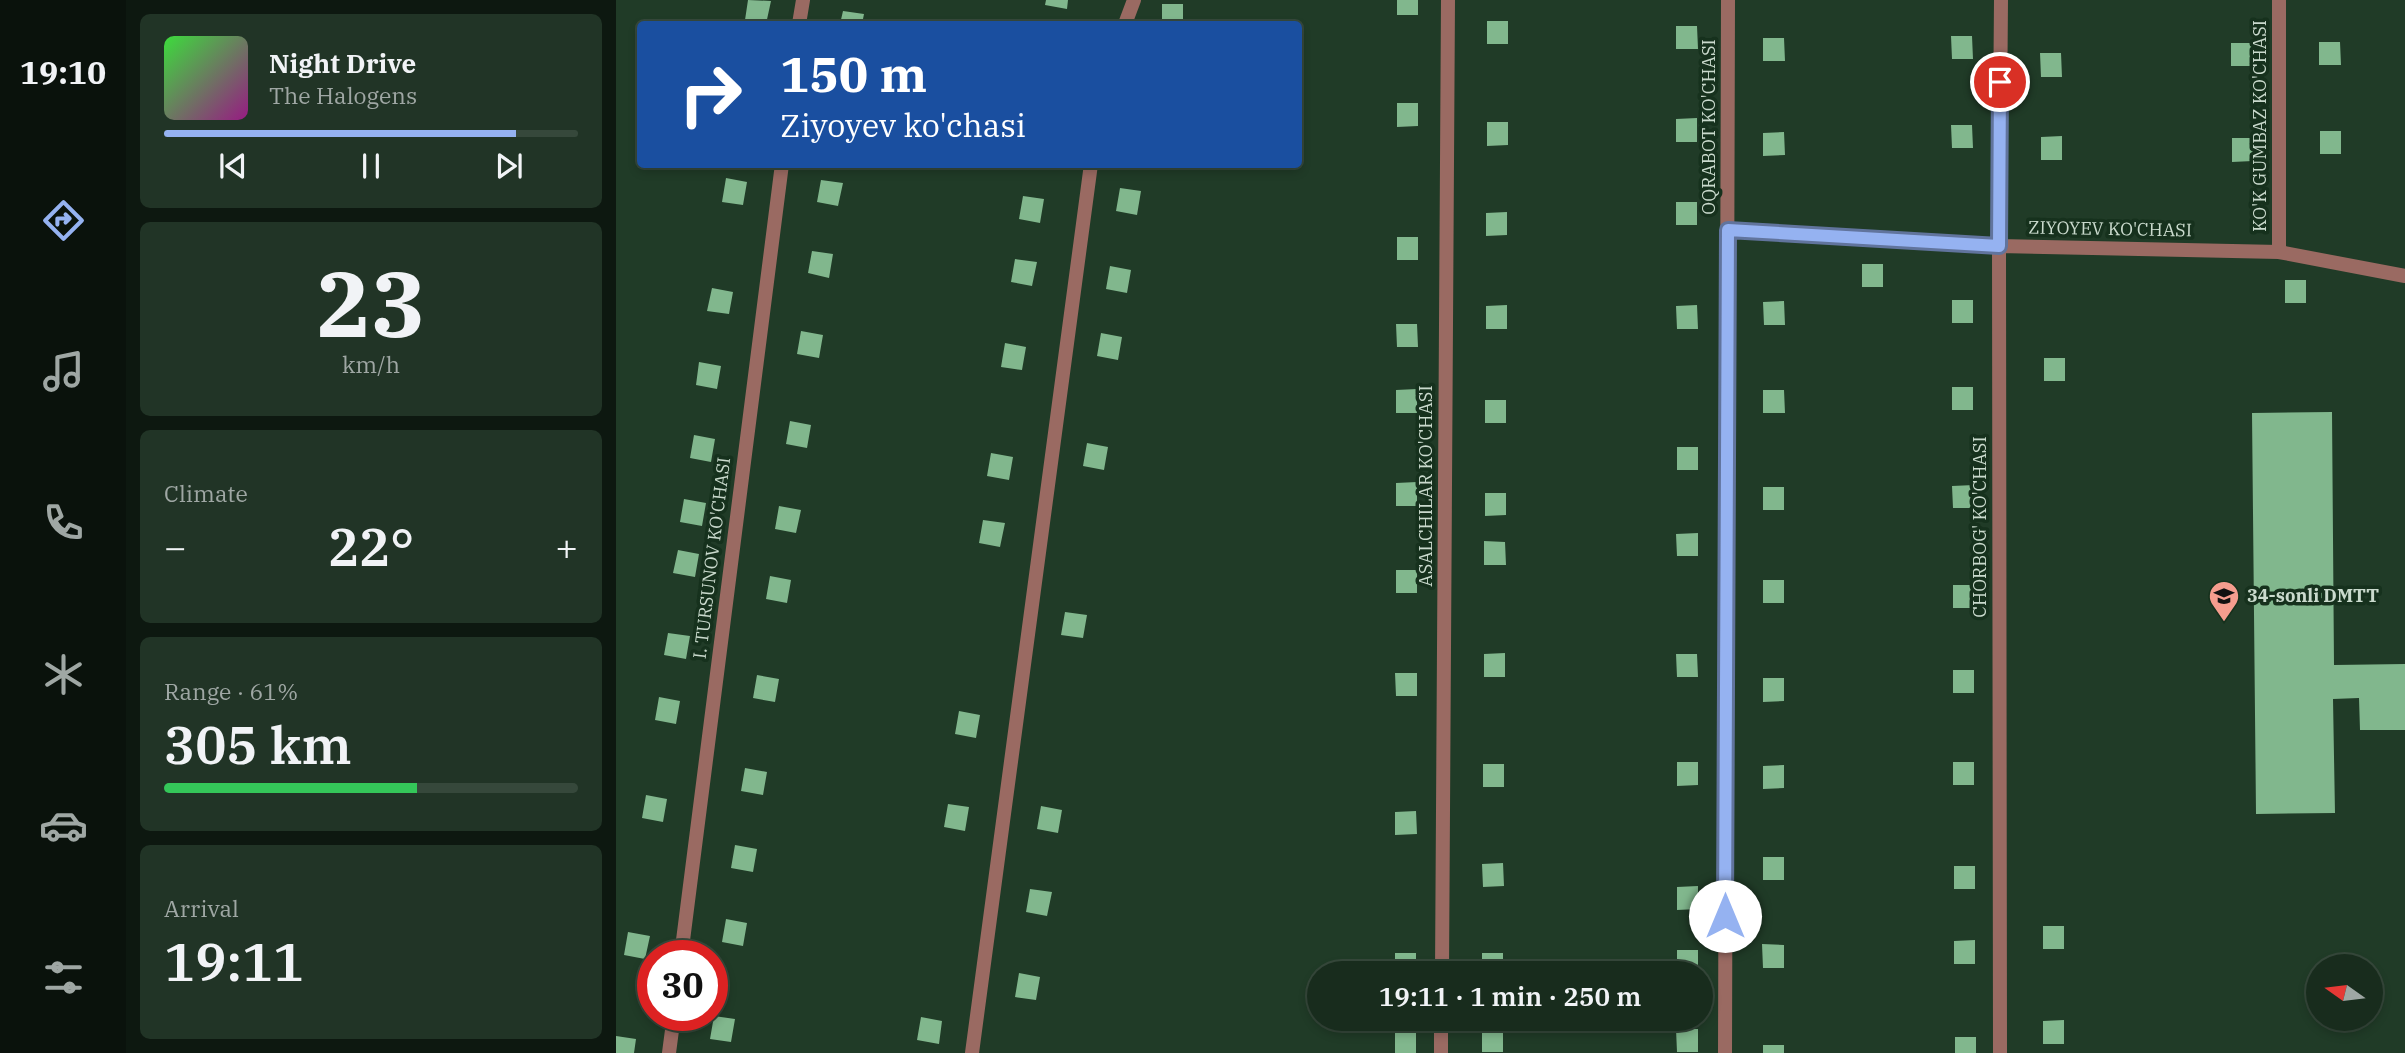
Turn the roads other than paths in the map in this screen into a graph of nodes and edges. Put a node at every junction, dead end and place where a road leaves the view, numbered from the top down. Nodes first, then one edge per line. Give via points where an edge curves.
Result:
1 (803, 0) edge
2 (1134, 0) edge
3 (1448, 0) edge
4 (1728, 0) edge
5 (2001, 0) edge
6 (2279, 0) edge
7 (800, 21) edge
8 (1126, 21) edge
9 (781, 168) edge
10 (1090, 168) edge
11 (1728, 230) junction
12 (1999, 246) junction
13 (2279, 252) junction
14 (2405, 275) edge
15 (683, 940) edge
16 (1442, 961) edge
17 (672, 1031) edge
18 (1441, 1031) edge
19 (669, 1053) edge
20 (972, 1053) edge
21 (1441, 1053) edge
22 (1725, 1053) edge
23 (2000, 1053) edge

1 - 7 street
2 - 8 street
3 - 16 street, ASALCHILAR KO'CHASI
4 - 11 street, OQRABOT KO'CHASI
5 - 12 street, CHORBOG' KO'CHASI
6 - 13 street, KO'K GUMBAZ KO'CHASI
9 - 15 street, I. TURSUNOV KO'CHASI
10 - 20 street
11 - 12 street, ZIYOYEV KO'CHASI
11 - 22 street, OQRABOT KO'CHASI
12 - 13 street, ZIYOYEV KO'CHASI
12 - 23 street, CHORBOG' KO'CHASI
13 - 14 street, ZIYOYEV KO'CHASI
17 - 19 street
18 - 21 street

